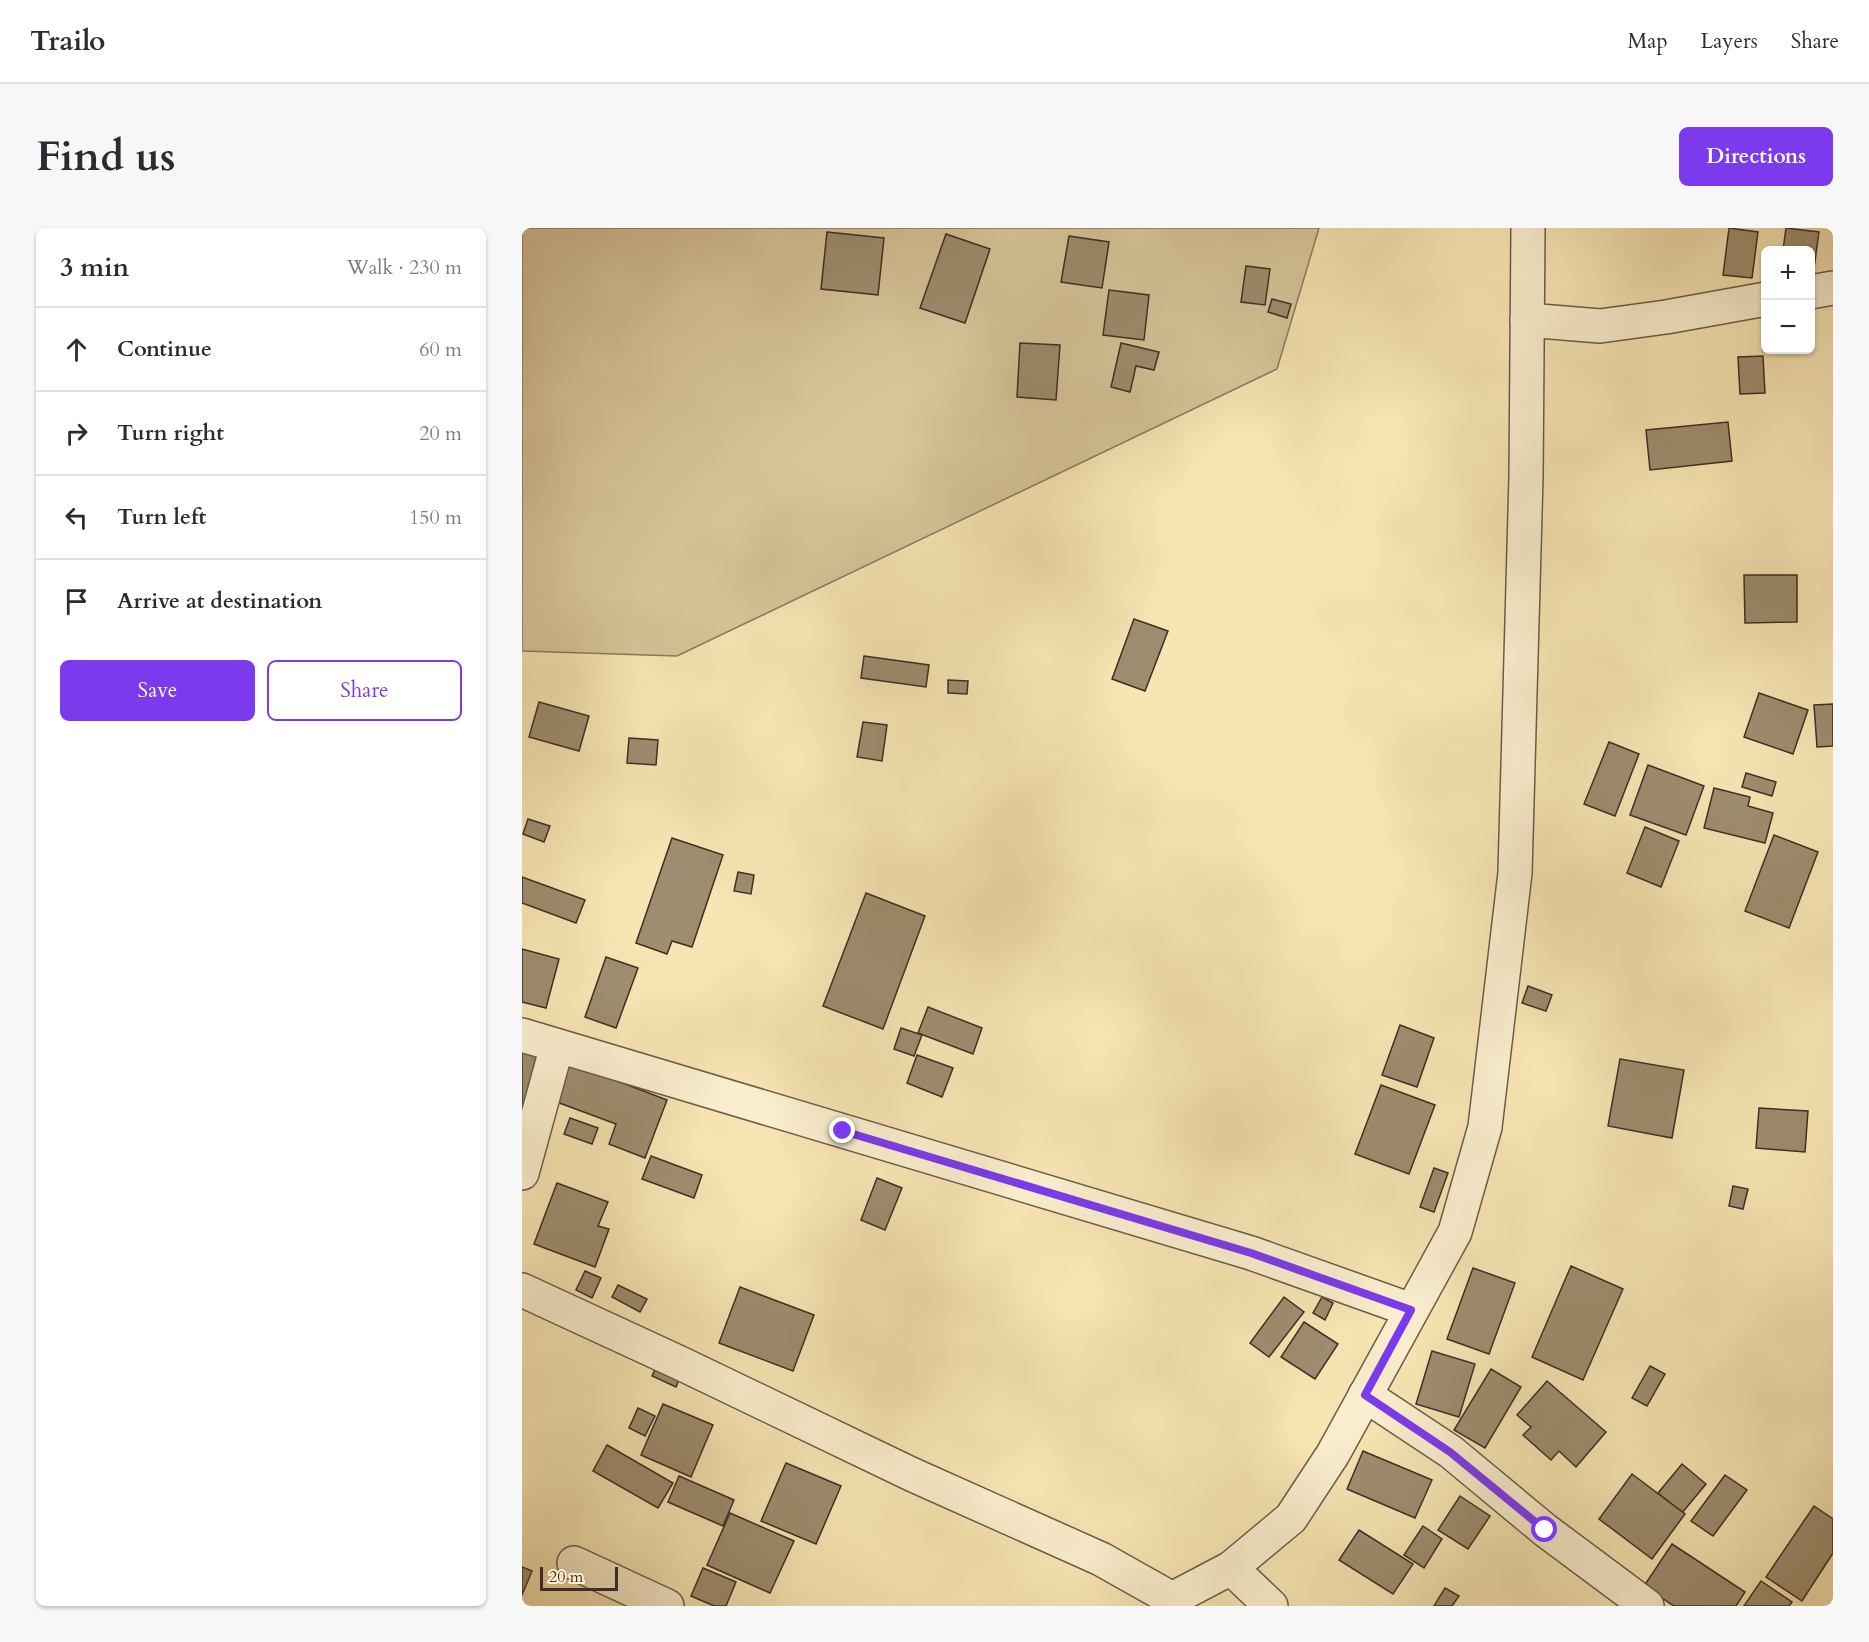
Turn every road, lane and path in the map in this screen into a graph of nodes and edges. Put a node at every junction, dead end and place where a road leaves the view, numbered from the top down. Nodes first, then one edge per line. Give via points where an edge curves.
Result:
1 (1528, 228) edge
2 (1833, 288) edge
3 (1815, 291) edge
4 (1761, 301) edge
5 (1527, 320) junction
6 (522, 1035) edge
7 (557, 1046) junction
8 (522, 1173) edge
9 (522, 1290) edge
10 (1411, 1310) junction
11 (1365, 1395) junction
12 (574, 1563) dead end
13 (1231, 1568) junction
14 (1170, 1603) edge
15 (667, 1606) edge
16 (1272, 1606) edge
17 (1647, 1606) edge

1 - 5 street
2 - 3 street
4 - 5 street via 1600,326
5 - 10 street via 1514,884 1485,1127 1455,1232
6 - 7 street
7 - 8 street
7 - 10 street via 1251,1253
9 - 14 street via 1101,1559
10 - 11 street
11 - 13 street via 1291,1518
11 - 17 street via 1450,1452
12 - 15 street
13 - 14 street
13 - 16 street

